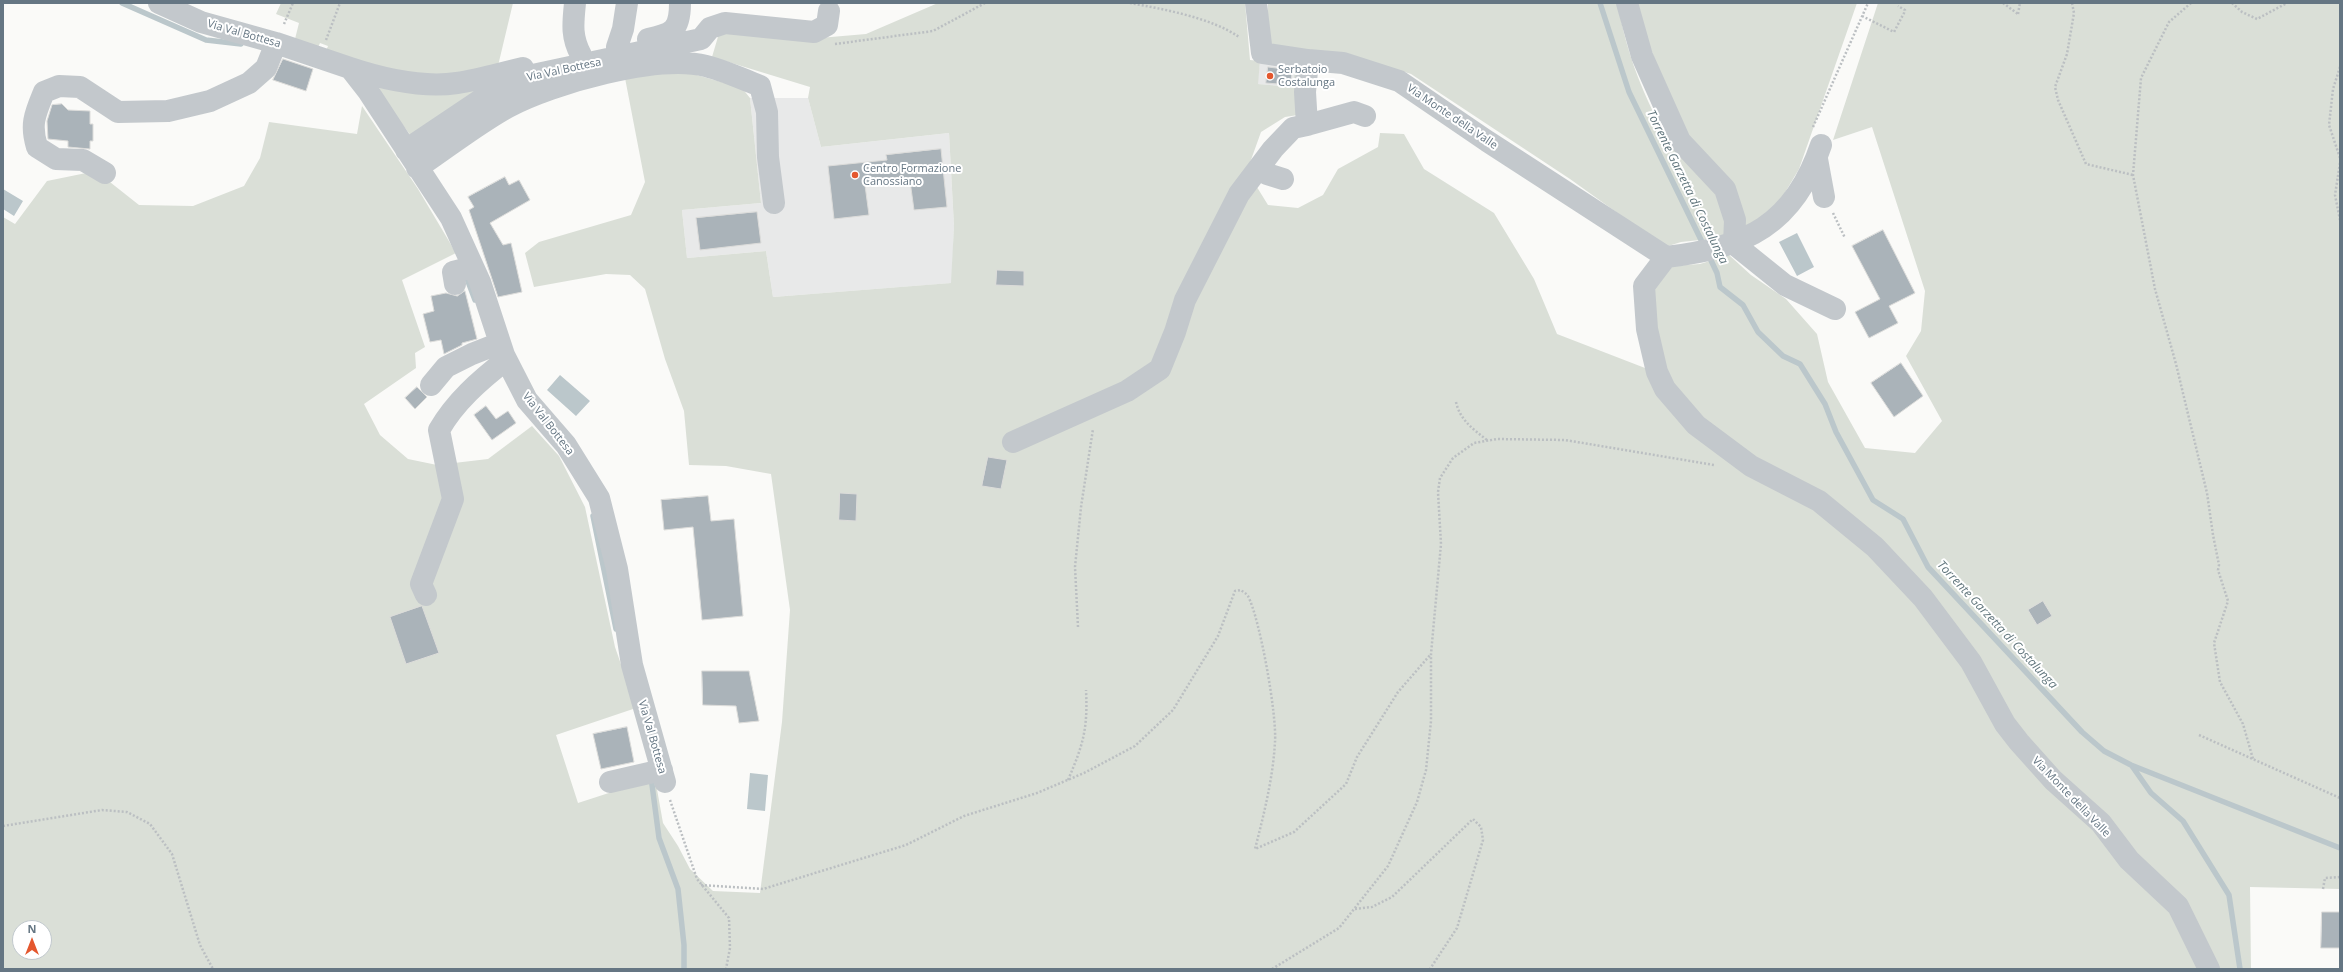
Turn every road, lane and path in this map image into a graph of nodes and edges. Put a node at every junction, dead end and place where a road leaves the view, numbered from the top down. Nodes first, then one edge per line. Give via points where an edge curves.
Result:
1 (159, 3) edge
2 (340, 3) edge
3 (575, 3) edge
4 (627, 3) edge
5 (680, 3) edge
6 (1130, 3) edge
7 (1256, 3) edge
8 (1628, 3) edge
9 (1868, 3) edge
10 (2003, 3) edge
11 (2020, 3) edge
12 (2072, 3) edge
13 (2191, 3) edge
14 (2232, 3) edge
15 (2286, 3) edge
16 (1898, 6) dead end
17 (199, 11) edge
18 (829, 11) dead end
19 (1862, 16) junction
20 (276, 43) junction
21 (616, 46) junction
22 (582, 55) junction
23 (320, 57) junction
24 (1262, 60) junction
25 (1308, 60) junction
26 (2340, 67) edge
27 (350, 68) junction
28 (1365, 116) dead end
29 (1308, 125) junction
30 (1817, 144) junction
31 (2340, 158) edge
32 (412, 159) junction
33 (2340, 163) edge
34 (1259, 168) junction
35 (105, 173) dead end
36 (2133, 175) junction
37 (1283, 179) dead end
38 (1824, 197) joint
39 (774, 203) dead end
40 (2340, 220) edge
41 (1845, 238) dead end
42 (1716, 249) junction
43 (1666, 257) junction
44 (473, 267) junction
45 (455, 284) dead end
46 (1835, 309) dead end
47 (506, 358) junction
48 (431, 385) dead end
49 (484, 390) dead end
50 (1456, 402) dead end
51 (1096, 405) junction
52 (1488, 440) junction
53 (1013, 442) dead end
54 (1715, 465) dead end
55 (426, 595) dead end
56 (1078, 627) dead end
57 (1431, 654) junction
58 (1086, 690) dead end
59 (2199, 735) dead end
60 (2253, 759) junction
61 (656, 776) junction
62 (1068, 780) junction
63 (610, 782) dead end
64 (2340, 798) edge
65 (3, 826) edge
66 (2340, 877) edge
67 (700, 885) junction
68 (2323, 889) dead end
69 (1355, 908) junction
70 (213, 969) edge
71 (726, 969) edge
72 (1272, 969) edge
73 (1430, 969) edge
74 (2209, 969) edge

1 - 17 street, Via Val Bottesa
2 - 23 path
3 - 22 street via 572,31 574,43
4 - 21 street via 623,29
5 - 21 street via 680,14 675,29 669,35
6 - 24 path via 1168,10 1230,30
7 - 24 street
8 - 42 street via 1642,56 1680,141 1725,190 1734,220
9 - 19 path
10 - 11 path via 2018,14
12 - 36 path via 2074,13 2067,54 2055,87 2058,100 2086,164
13 - 36 path via 2169,22 2141,78
14 - 15 path via 2242,12 2257,19
16 - 19 path via 1905,10 1894,32
17 - 20 street, Via Val Bottesa
18 - 32 street, Via Val Bottesa via 827,25 814,32 725,23 710,28 701,39 528,76 484,97
19 - 30 path
20 - 23 street, Via Val Bottesa
20 - 35 street via 266,68 249,83 210,101 168,111 118,112 80,87 59,86 44,92 34,116 33,133 37,147 56,159 83,160
21 - 22 street
22 - 27 street via 456,83 428,84 374,76
23 - 27 street, Via Val Bottesa
24 - 25 street, Via Monte della Valle
25 - 29 street via 1305,92
25 - 43 street, Via Monte della Valle via 1342,63 1399,81
26 - 31 path via 2333,89 2329,125
27 - 32 street, Via Val Bottesa
28 - 29 street via 1354,112
29 - 34 street via 1292,128
30 - 38 street
30 - 42 street via 1799,192 1778,218
32 - 39 street via 508,107 585,79 623,70 675,64 705,66 760,86 766,112
32 - 44 street, Via Val Bottesa via 451,218
33 - 40 path via 2335,195
34 - 37 street via 1267,174
34 - 51 street via 1239,194 1211,246 1185,300 1160,369 1127,391
36 - 60 path via 2155,289 2207,493 2218,570 2228,601 2214,643 2220,682 2243,724
38 - 41 path
42 - 43 street
42 - 46 street
43 - 74 street, Via Monte della Valle via 1644,286 1647,329 1657,372 1665,389 1696,425 1751,466 1819,501 1874,547 1917,592 1971,662 2014,736 2053,780 2100,824 2129,860 2178,906
44 - 45 street via 453,272
44 - 47 street, Via Val Bottesa
47 - 48 street via 446,367
47 - 49 street
47 - 55 street via 482,378 448,415 439,430 453,499 421,584
47 - 61 street, Via Val Bottesa via 527,400 566,445 599,498 617,569 632,664
50 - 52 path via 1458,412 1472,428
51 - 53 street
51 - 56 path via 1075,567
52 - 54 path via 1566,440
52 - 57 path via 1474,443 1453,458 1440,478 1438,492 1441,544
57 - 62 path via 1398,692 1357,757 1346,784 1294,832 1255,849 1270,788 1275,740 1270,687 1256,617 1247,595 1241,590 1235,591 1218,636 1174,710 1135,746
57 - 69 path via 1430,728 1426,770 1417,802 1388,866
58 - 62 path via 1087,711 1083,744
59 - 60 path
60 - 64 path
61 - 63 street
61 - 67 path
62 - 67 path via 1037,793 964,816 906,845 763,889
65 - 70 path via 102,810 127,812 150,824 172,854 200,945
66 - 68 path via 2325,878
67 - 71 path via 729,918 730,948
69 - 72 path via 1339,928
69 - 73 path via 1372,907 1392,897 1473,818 1481,828 1483,840 1457,928

